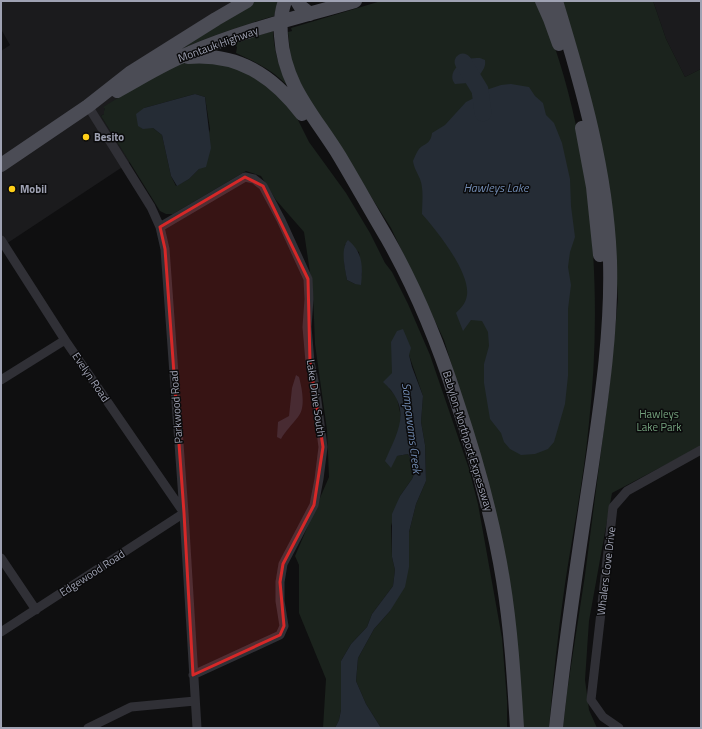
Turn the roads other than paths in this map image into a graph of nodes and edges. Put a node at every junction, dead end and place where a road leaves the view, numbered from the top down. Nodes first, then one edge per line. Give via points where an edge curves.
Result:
1 (246, 1) edge
2 (285, 1) edge
3 (297, 1) edge
4 (355, 1) edge
5 (542, 1) edge
6 (556, 1) edge
7 (310, 14) junction
8 (281, 22) junction
9 (179, 58) junction
10 (88, 106) junction
11 (1, 164) edge
12 (361, 196) junction
13 (160, 227) junction
14 (1, 240) edge
15 (65, 340) junction
16 (1, 380) edge
17 (600, 402) junction
18 (701, 450) edge
19 (184, 513) junction
20 (1, 558) edge
21 (36, 610) junction
22 (1, 632) edge
23 (193, 675) junction
24 (195, 701) junction
25 (88, 728) edge
26 (197, 728) edge
27 (517, 728) edge
28 (556, 728) edge
29 (619, 728) edge

1 - 10 main road, Montauk Highway via 130,73
2 - 8 main road
3 - 7 main road
4 - 7 main road, Montauk Highway
5 - 17 main road via 555,31 574,93 593,187 600,260
6 - 17 main road via 588,112 606,212 610,292
7 - 8 main road, Montauk Highway
8 - 9 main road, Montauk Highway via 227,38
8 - 12 main road via 283,55 289,73 303,101 339,156
9 - 10 main road, Montauk Highway
9 - 12 main road via 202,56 225,59 255,70 270,80 297,108
10 - 11 main road, Montauk Highway
10 - 13 street, Parkwood Road via 151,207
12 - 27 main road, Babylon-Northport Expressway via 387,239 425,315 474,452 490,514 503,582
13 - 19 street, Parkwood Road via 167,270
13 - 23 street, Lake Drive South via 245,177 254,179 263,186 308,279 307,327 310,362 323,447 314,505 283,564 280,601 284,626 280,635
14 - 15 street, Evelyn Road
15 - 16 street
15 - 19 street, Evelyn Road
17 - 28 main road via 563,658
18 - 29 street, Whalers Cove Drive via 627,491 613,507 591,700 603,717
19 - 21 street, Edgewood Road
19 - 23 street, Parkwood Road
20 - 21 street
21 - 22 street, Edgewood Road
23 - 24 street, Parkwood Road
24 - 25 street via 131,707
24 - 26 street, Parkwood Road

